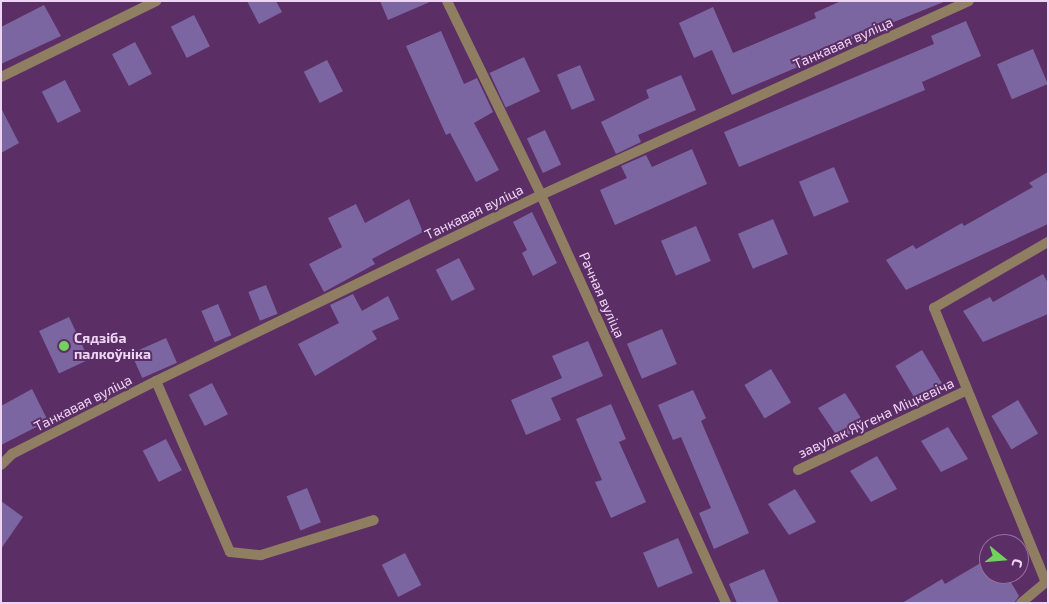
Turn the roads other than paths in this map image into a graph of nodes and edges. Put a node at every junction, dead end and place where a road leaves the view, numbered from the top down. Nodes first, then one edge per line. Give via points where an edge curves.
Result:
1 (156, 1) edge
2 (447, 1) edge
3 (969, 1) edge
4 (1, 77) edge
5 (541, 195) junction
6 (1048, 242) edge
7 (156, 382) junction
8 (965, 391) junction
9 (1, 465) edge
10 (798, 470) dead end
11 (374, 520) dead end
12 (1046, 580) edge
13 (726, 603) edge
14 (1020, 603) edge

1 - 4 street
2 - 5 street, Рачная вуліца
3 - 5 street, Танкавая вуліца
5 - 7 street, Танкавая вуліца
5 - 13 street, Рачная вуліца
6 - 8 street, завулак Яўгена Міцкевіча via 934,308
7 - 9 street, Танкавая вуліца via 12,454
7 - 11 street via 230,552 261,555
8 - 10 street, завулак Яўгена Міцкевіча
8 - 12 street, завулак Яўгена Міцкевіча
12 - 14 street

